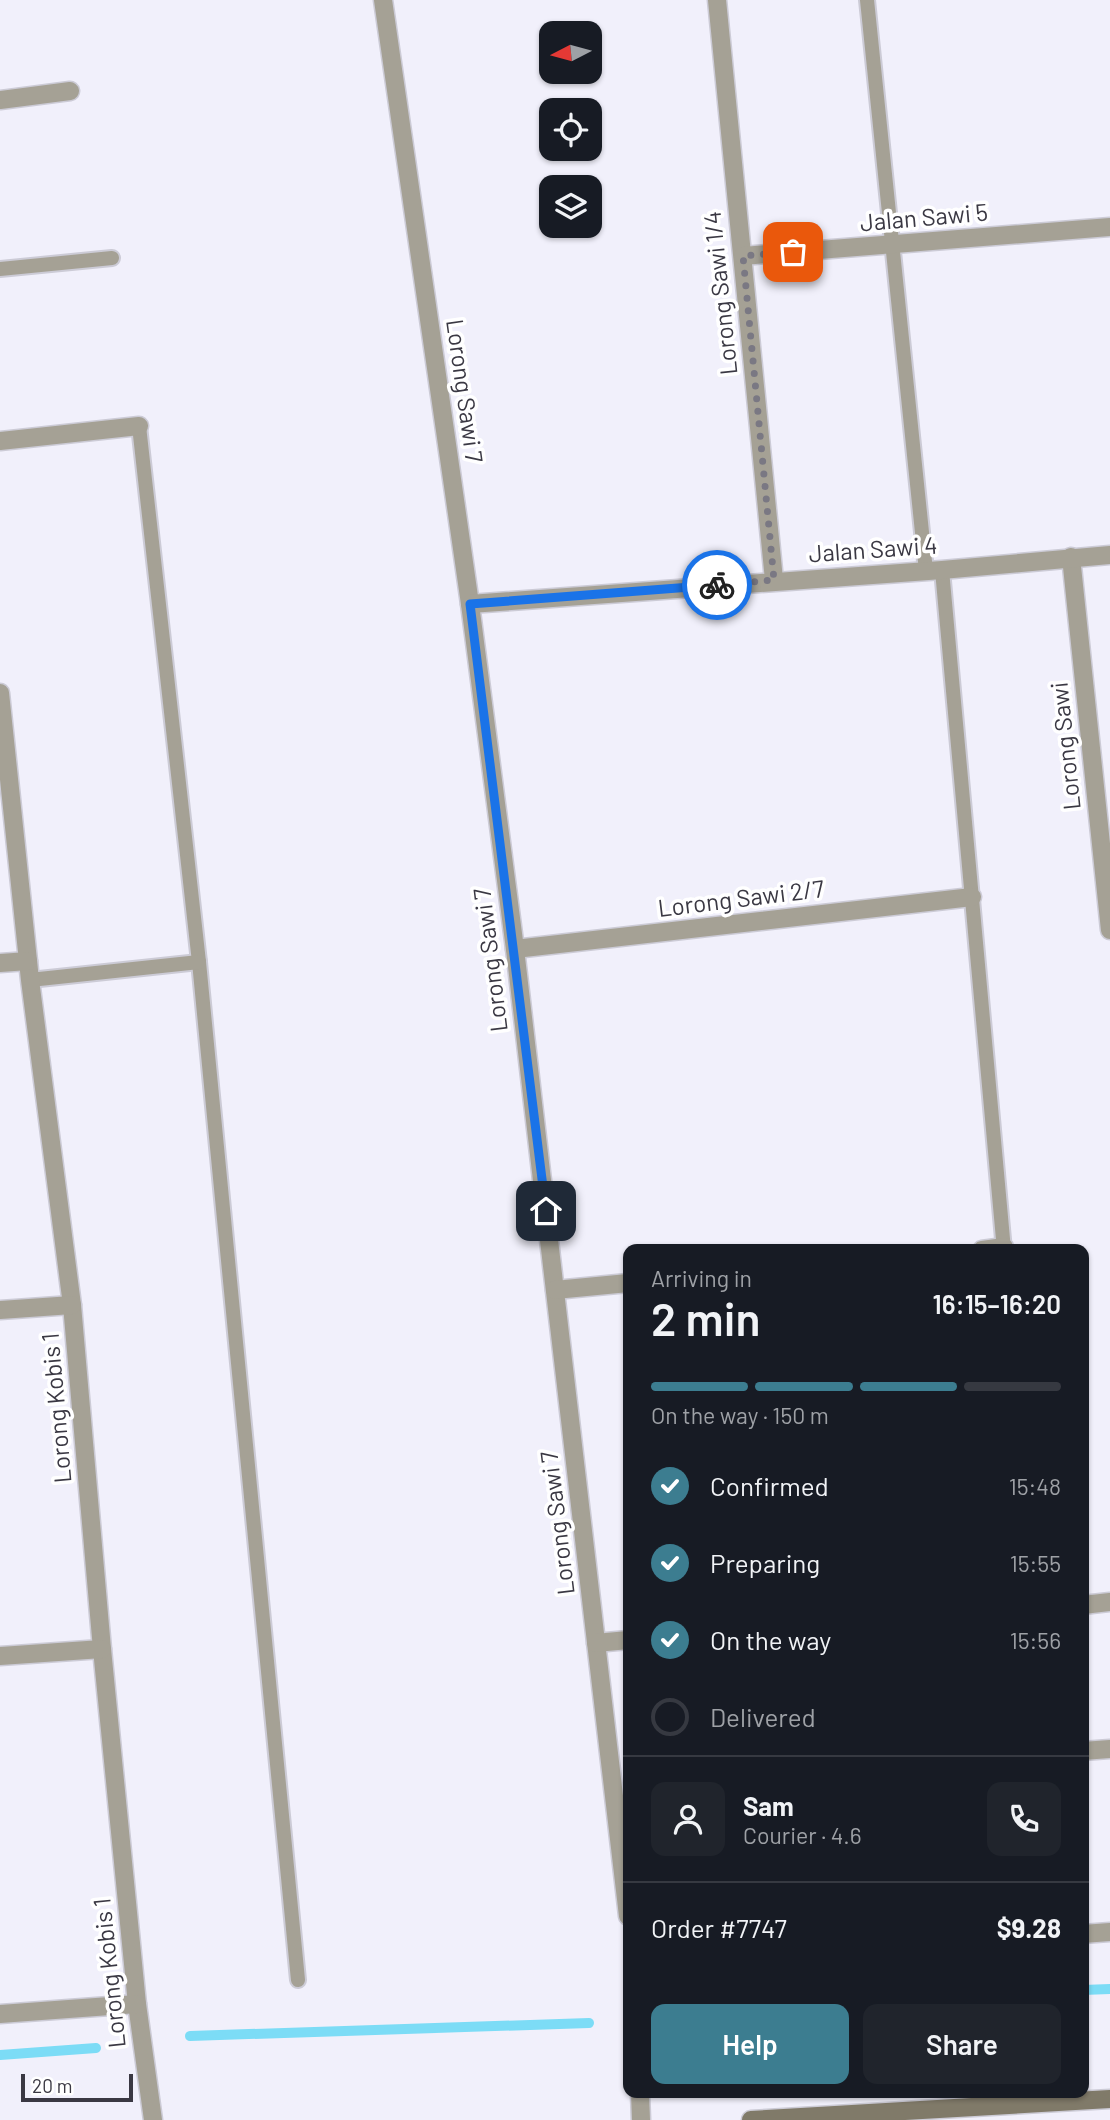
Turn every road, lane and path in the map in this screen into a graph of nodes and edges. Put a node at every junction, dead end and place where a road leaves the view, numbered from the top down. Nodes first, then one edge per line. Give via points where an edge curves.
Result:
1 (383, 0) edge
2 (717, 0) edge
3 (867, 0) edge
4 (71, 90) dead end
5 (0, 100) edge
6 (1110, 227) edge
7 (893, 246) junction
8 (743, 256) junction
9 (112, 258) dead end
10 (0, 269) edge
11 (139, 426) joint
12 (0, 441) edge
13 (1110, 555) edge
14 (1071, 557) junction
15 (934, 571) junction
16 (774, 580) junction
17 (470, 604) junction
18 (0, 693) edge
19 (972, 897) junction
20 (1110, 930) edge
21 (516, 949) junction
22 (28, 961) junction
23 (199, 962) junction
24 (0, 963) edge
25 (30, 981) junction
26 (1004, 1244) edge
27 (623, 1283) edge
28 (555, 1290) junction
29 (72, 1305) junction
30 (0, 1310) edge
31 (1110, 1602) edge
32 (1089, 1604) edge
33 (623, 1640) edge
34 (596, 1643) junction
35 (102, 1648) junction
36 (0, 1656) edge
37 (1110, 1749) edge
38 (1089, 1751) edge
39 (620, 1778) edge
40 (623, 1830) edge
41 (1110, 1932) edge
42 (1089, 1934) edge
43 (298, 1980) dead end
44 (137, 2004) junction
45 (0, 2014) edge
46 (640, 2098) edge
47 (1110, 2099) edge
48 (153, 2120) edge
49 (641, 2120) edge
50 (751, 2120) edge

1 - 17 street, Lorong Sawi 7
2 - 8 street, Lorong Sawi 1/4
3 - 7 lane
4 - 5 street
6 - 7 street, Jalan Sawi 5
7 - 8 street, Jalan Sawi 5
7 - 15 lane
8 - 16 street, Lorong Sawi 1/4
9 - 10 lane
11 - 12 street
11 - 23 lane
13 - 14 street, Jalan Sawi 4
14 - 15 street, Jalan Sawi 4
14 - 20 street, Lorong Sawi
15 - 16 street, Jalan Sawi 4
15 - 19 lane
16 - 17 street, Jalan Sawi 4
17 - 21 street, Lorong Sawi 7
18 - 22 street, Lorong Kobis 1
19 - 21 street, Lorong Sawi 2/7
19 - 26 lane
21 - 28 street, Lorong Sawi 7
22 - 24 street
22 - 25 street, Lorong Kobis 1
23 - 25 lane
23 - 43 lane
25 - 29 street, Lorong Kobis 1
27 - 28 street
28 - 34 street, Lorong Sawi 7
29 - 30 street
29 - 35 street, Lorong Kobis 1
31 - 32 street
33 - 34 street
34 - 39 street, Lorong Sawi 7
35 - 36 street
35 - 44 street, Lorong Kobis 1
37 - 38 street
39 - 40 street, Lorong Sawi 7
41 - 42 street
44 - 45 street
44 - 48 street, Lorong Kobis 1
46 - 49 street
47 - 50 street

